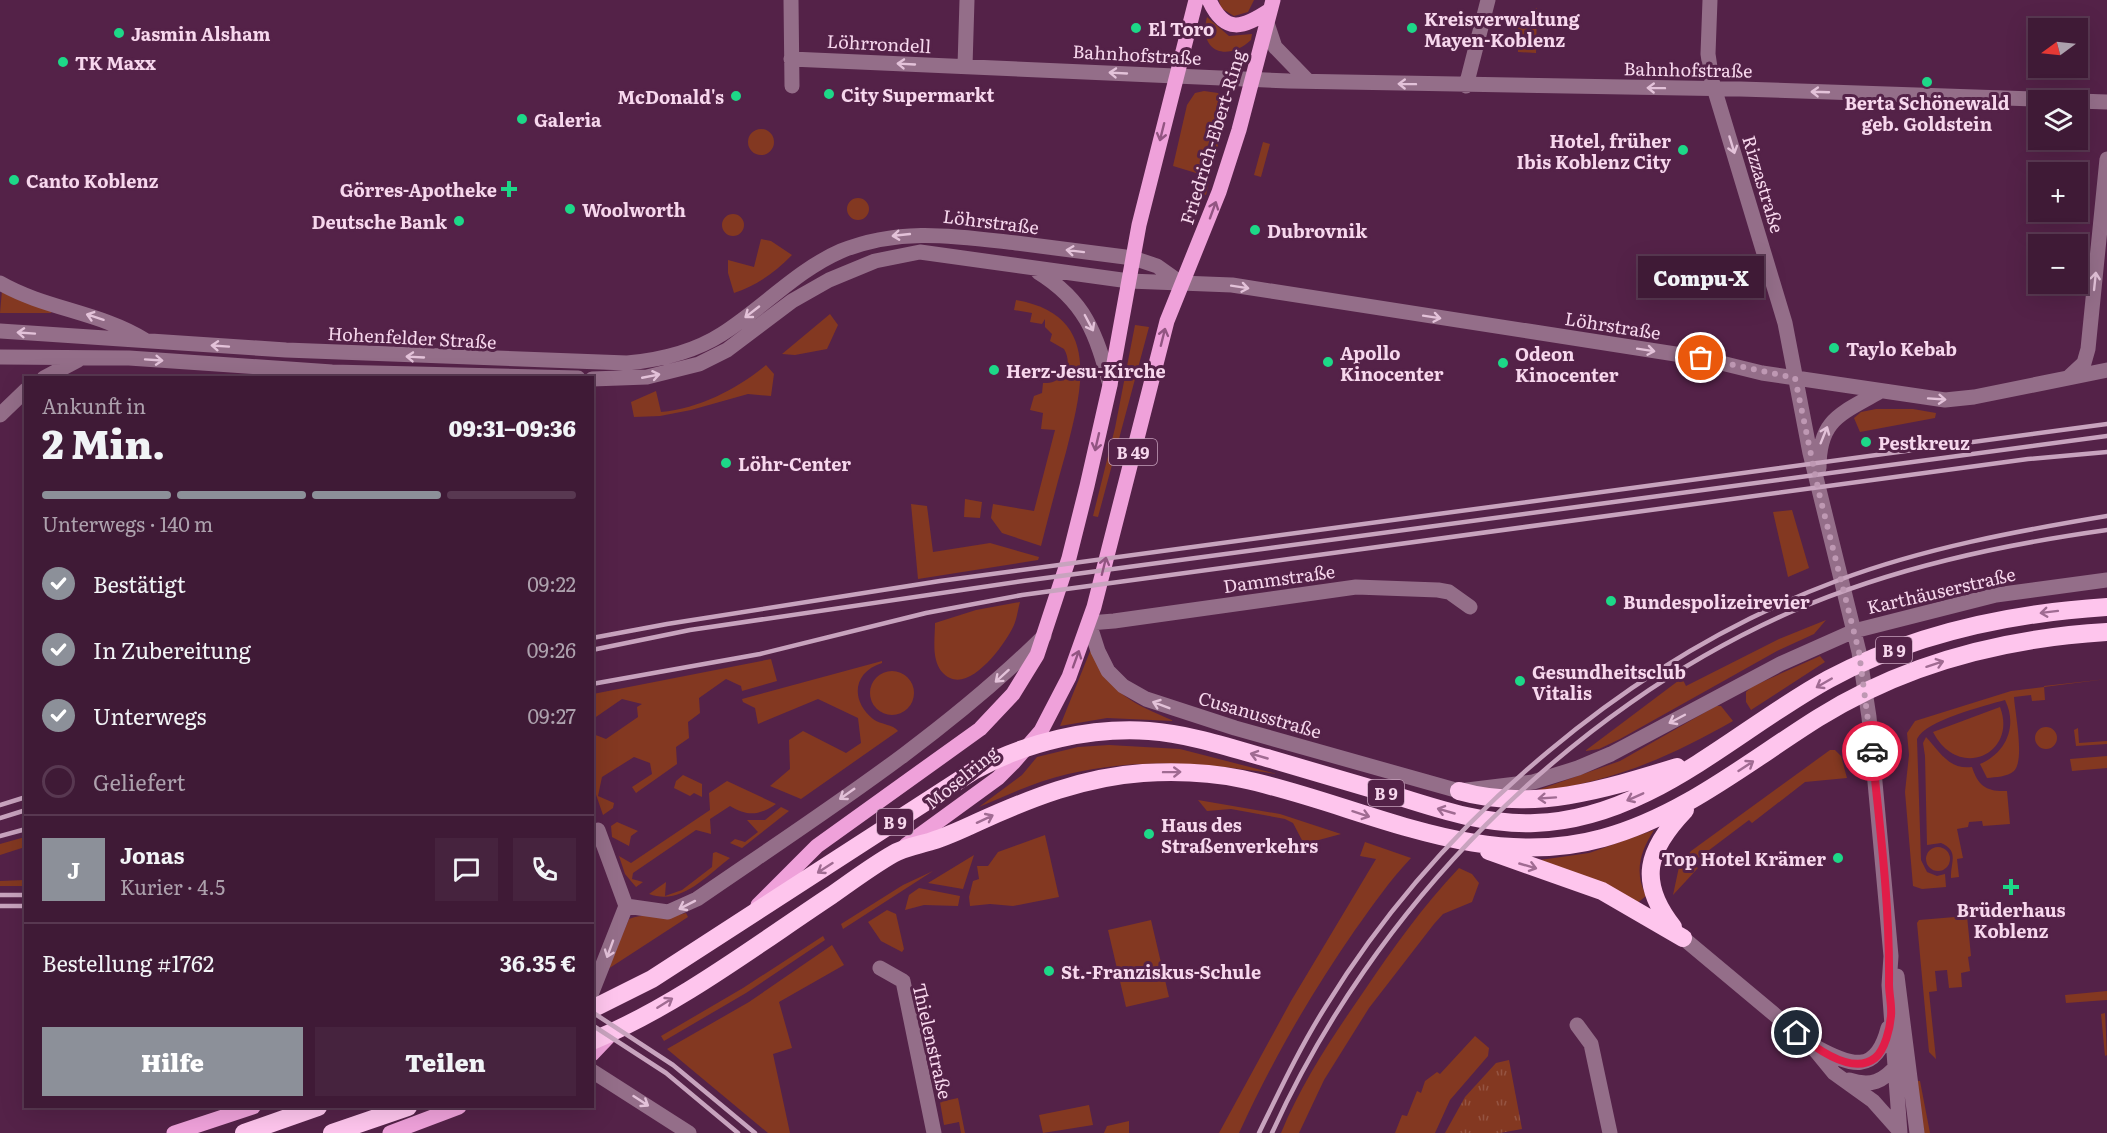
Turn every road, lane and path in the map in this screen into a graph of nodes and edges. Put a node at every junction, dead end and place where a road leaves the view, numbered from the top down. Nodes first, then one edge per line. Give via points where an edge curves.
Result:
1 (791, 0) edge
2 (967, 0) edge
3 (1196, 0) edge
4 (1209, 0) edge
5 (1488, 0) edge
6 (1710, 0) edge
7 (1270, 11) edge
8 (791, 59) junction
9 (965, 66) junction
10 (1176, 75) junction
11 (1251, 79) junction
12 (1308, 81) junction
13 (792, 86) dead end
14 (1466, 86) junction
15 (1714, 89) junction
16 (2028, 99) edge
17 (2088, 101) edge
18 (2107, 102) edge
19 (2107, 159) edge
20 (1133, 258) junction
21 (1033, 268) junction
22 (798, 277) joint
23 (1129, 281) junction
24 (0, 282) edge
25 (1181, 283) junction
26 (0, 331) edge
27 (147, 342) junction
28 (0, 357) edge
29 (80, 359) junction
30 (2107, 370) edge
31 (48, 376) edge
32 (496, 376) edge
33 (2070, 376) junction
34 (1795, 378) junction
35 (594, 379) edge
36 (1110, 385) junction
37 (24, 392) edge
38 (1879, 392) junction
39 (0, 415) edge
40 (1819, 493) junction
41 (2107, 580) edge
42 (1470, 607) dead end
43 (2107, 607) edge
44 (1089, 623) junction
45 (1854, 631) junction
46 (2107, 632) edge
47 (1044, 636) junction
48 (1705, 759) junction
49 (1459, 791) junction
50 (1696, 798) junction
51 (598, 830) dead end
52 (1475, 843) junction
53 (897, 852) junction
54 (626, 906) junction
55 (740, 924) junction
56 (1683, 938) junction
57 (1891, 956) junction
58 (880, 968) dead end
59 (594, 987) edge
60 (594, 1008) edge
61 (1892, 1016) junction
62 (1577, 1024) dead end
63 (614, 1032) junction
64 (594, 1040) edge
65 (1810, 1045) junction
66 (594, 1052) edge
67 (1906, 1052) junction
68 (1864, 1063) junction
69 (594, 1072) edge
70 (1840, 1077) junction
71 (1891, 1078) junction
72 (250, 1108) edge
73 (315, 1108) edge
74 (405, 1108) edge
75 (456, 1108) edge
76 (1914, 1111) junction
77 (1899, 1132) edge
78 (174, 1133) edge
79 (244, 1133) edge
80 (332, 1133) edge
81 (390, 1133) edge
82 (689, 1133) edge
83 (934, 1133) edge
84 (1610, 1133) edge
85 (1917, 1133) edge

1 - 8 street
2 - 9 street
3 - 10 main road, B 49
4 - 7 main road via 1218,16 1230,25 1243,25
5 - 14 street
6 - 15 street, Rizzastraße via 1708,54
7 - 11 main road, Friedrich-Ebert-Ring / B 49
7 - 12 street via 1275,47
9 -> 8 street, Löhrrondell
8 - 13 street
10 -> 9 street, Bahnhofstraße
10 - 11 street, Bahnhofstraße
10 -> 20 main road, B 49
11 - 12 street, Bahnhofstraße
25 -> 11 main road, Friedrich-Ebert-Ring / B 49 via 1213,209
14 -> 12 street, Bahnhofstraße
15 -> 14 street, Bahnhofstraße
16 -> 15 street, Bahnhofstraße
15 -> 34 street, Rizzastraße via 1779,298
17 - 18 street
33 -> 19 street via 2084,363 2088,349
20 -> 22 street, Löhrstraße via 944,235 902,234 841,252
20 - 23 main road, B 49
20 - 25 street, Löhrstraße via 1157,266
21 - 23 street, Löhrstraße
35 -> 21 street, Löhrstraße via 648,377 699,363 727,350 804,294 875,261 920,252
21 -> 36 street via 1062,288 1080,308 1096,339
22 -> 27 street, Hohenfelder Straße via 710,341 670,355 627,363 462,359
23 - 25 street, Löhrstraße
23 - 36 main road, Moselring / B 49
27 -> 24 street via 123,327 17,292
25 -> 34 street, Löhrstraße via 1244,287 1701,358
44 -> 25 main road, Moselring / B 49 via 1167,321
27 -> 26 street, Hohenfelder Straße
28 - 29 street, Hohenfelder Straße
29 - 31 street
29 -> 32 street, Hohenfelder Straße
30 - 33 street, Löhrstraße
38 -> 33 street, Löhrstraße via 1955,399
34 - 38 street, Löhrstraße
34 - 40 street, Rizzastraße
36 -> 47 main road, Moselring / B 49 via 1071,548
37 - 39 street
40 -> 38 street via 1819,453 1825,430 1836,418
40 - 45 street
41 - 45 street, Karthäuserstraße via 1996,595
42 - 44 street, Dammstraße via 1449,592 1438,590 1356,587
43 -> 48 highway, B 9 via 1994,620 1878,656 1821,684
49 -> 44 street, Cusanusstraße / B 9 via 1146,699 1123,686 1108,671
53 -> 44 main road, Moselring / B 49 via 998,778 1041,731 1069,677
45 -> 49 street, Karthäuserstraße via 1780,664 1578,768 1533,782
45 - 57 street via 1869,717
50 -> 46 highway, B 9 via 1815,719 1905,674 1982,650
47 -> 54 street via 927,738 697,899 668,912
47 - 55 main road, Moselring / B 49 via 1029,669 996,714 817,846
48 -> 49 highway via 1603,790 1555,798 1499,800
48 -> 55 highway, B 9 via 1651,790 1607,809 1581,817 1533,823 1458,814 1220,744 1184,737 1149,731 1058,739 1008,753 975,770
50 - 52 highway, B 9 via 1639,826 1600,839 1557,847 1513,848
50 - 56 highway via 1669,826 1654,852 1650,880 1658,906
51 - 54 street
53 -> 52 highway, B 9 via 942,838 1071,785 1122,775 1176,772 1259,783 1407,828
52 -> 56 highway via 1512,861 1602,891
63 -> 53 highway, Moselring / B 9 via 705,979
54 -> 59 street
55 - 60 highway, Moselring / B 9 via 652,979
56 - 65 street
57 - 61 street
57 - 67 street via 1900,992
58 - 83 street, Thielenstraße via 903,981
61 - 68 street via 1882,1049
61 - 71 street
62 - 84 street via 1591,1044 1596,1060
63 - 64 highway, Moselring / B 9
63 - 66 main road, B 9
65 - 68 street via 1841,1060
65 - 70 street
67 - 71 street
67 - 76 street
68 - 71 street
69 -> 82 street
70 - 71 street via 1868,1084
70 - 77 street via 1881,1107
71 - 76 street
71 - 77 street
72 - 78 main road
73 - 79 highway
74 - 80 highway
75 - 81 main road
76 - 85 street

